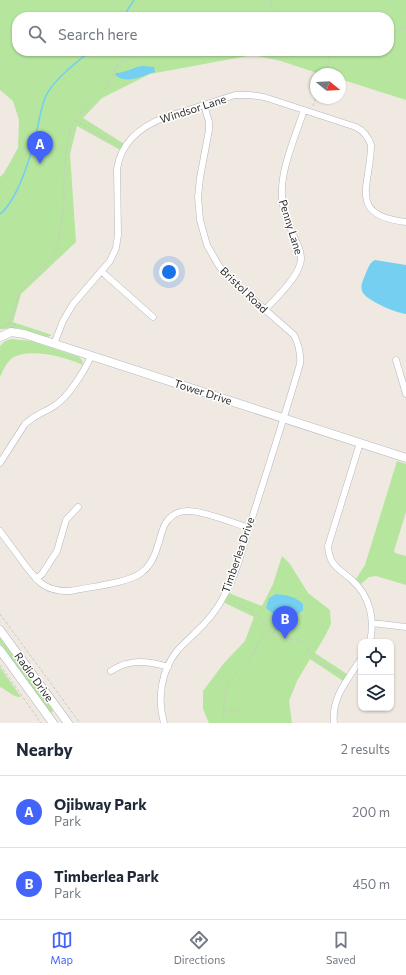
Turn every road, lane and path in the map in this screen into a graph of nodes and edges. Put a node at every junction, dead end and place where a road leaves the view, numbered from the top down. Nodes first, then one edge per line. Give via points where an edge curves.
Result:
1 (271, 0) edge
2 (274, 12) edge
3 (406, 28) edge
4 (394, 32) edge
5 (132, 56) edge
6 (330, 56) edge
7 (326, 68) edge
8 (312, 104) edge
9 (204, 105) junction
10 (307, 112) junction
11 (74, 120) junction
12 (124, 149) junction
13 (406, 222) edge
14 (101, 271) junction
15 (266, 310) junction
16 (152, 317) dead end
17 (9, 324) dead end
18 (0, 337) edge
19 (54, 344) junction
20 (91, 356) junction
21 (396, 360) dead end
22 (406, 394) edge
23 (284, 418) junction
24 (360, 443) junction
25 (406, 458) edge
26 (0, 463) edge
27 (78, 507) dead end
28 (248, 528) junction
29 (0, 531) edge
30 (36, 580) junction
31 (224, 596) junction
32 (0, 614) edge
33 (372, 623) junction
34 (406, 627) edge
35 (269, 629) junction
36 (0, 630) edge
37 (370, 639) edge
38 (0, 650) edge
39 (358, 664) edge
40 (0, 665) edge
41 (168, 666) junction
42 (111, 671) dead end
43 (348, 679) junction
44 (238, 709) dead end
45 (224, 710) junction
46 (41, 723) edge
47 (53, 723) edge
48 (68, 723) edge
49 (80, 723) edge
50 (164, 723) edge
51 (224, 723) edge
52 (334, 723) edge

1 - 2 path
3 - 4 path
5 - 11 path via 118,65 107,87
6 - 7 path
8 - 10 path
9 - 10 street, Windsor Lane via 236,95 250,94
9 - 12 street, Windsor Lane via 148,125 132,137
9 - 15 street, Bristol Road via 209,130 198,197 203,233 219,266
10 - 13 street, Windsor Lane via 356,127 365,133 371,145 365,190 367,202 376,214
10 - 15 street, Penny Lane via 285,169 281,188 283,206 304,263
11 - 12 path
11 - 17 path via 67,146 64,208 57,249 19,293
12 - 14 street, Windsor Lane via 117,169 118,241 113,255
14 - 16 street
14 - 19 street, Windsor Lane via 73,304
15 - 23 street, Bristol Road via 294,335 300,350 300,364
18 - 19 street, Tower Drive via 19,332
19 - 20 street, Tower Drive
20 - 23 street, Tower Drive
20 - 26 street via 84,371 64,398 25,424
21 - 22 street
23 - 24 street, Tower Drive
23 - 28 street, Timberlea Drive
24 - 25 street, Tower Drive
24 - 33 street via 328,546 333,564 357,585 366,599 372,614
27 - 30 street via 66,520 58,551
28 - 30 street via 195,511 182,511 167,521 151,564 135,577 71,591 48,588
28 - 31 street, Timberlea Drive via 235,572
29 - 30 street
31 - 35 path via 255,613
31 - 41 street, Timberlea Drive
32 - 49 path
33 - 34 street
33 - 37 street
35 - 43 path via 276,635 303,642 315,658
35 - 45 path via 247,663 230,681
36 - 48 street, Radio Drive
38 - 47 street, Radio Drive
39 - 43 street
40 - 46 path
41 - 42 street via 125,664
41 - 50 street, Timberlea Drive via 160,695
43 - 52 street via 336,699
44 - 45 path via 238,712
45 - 51 path

